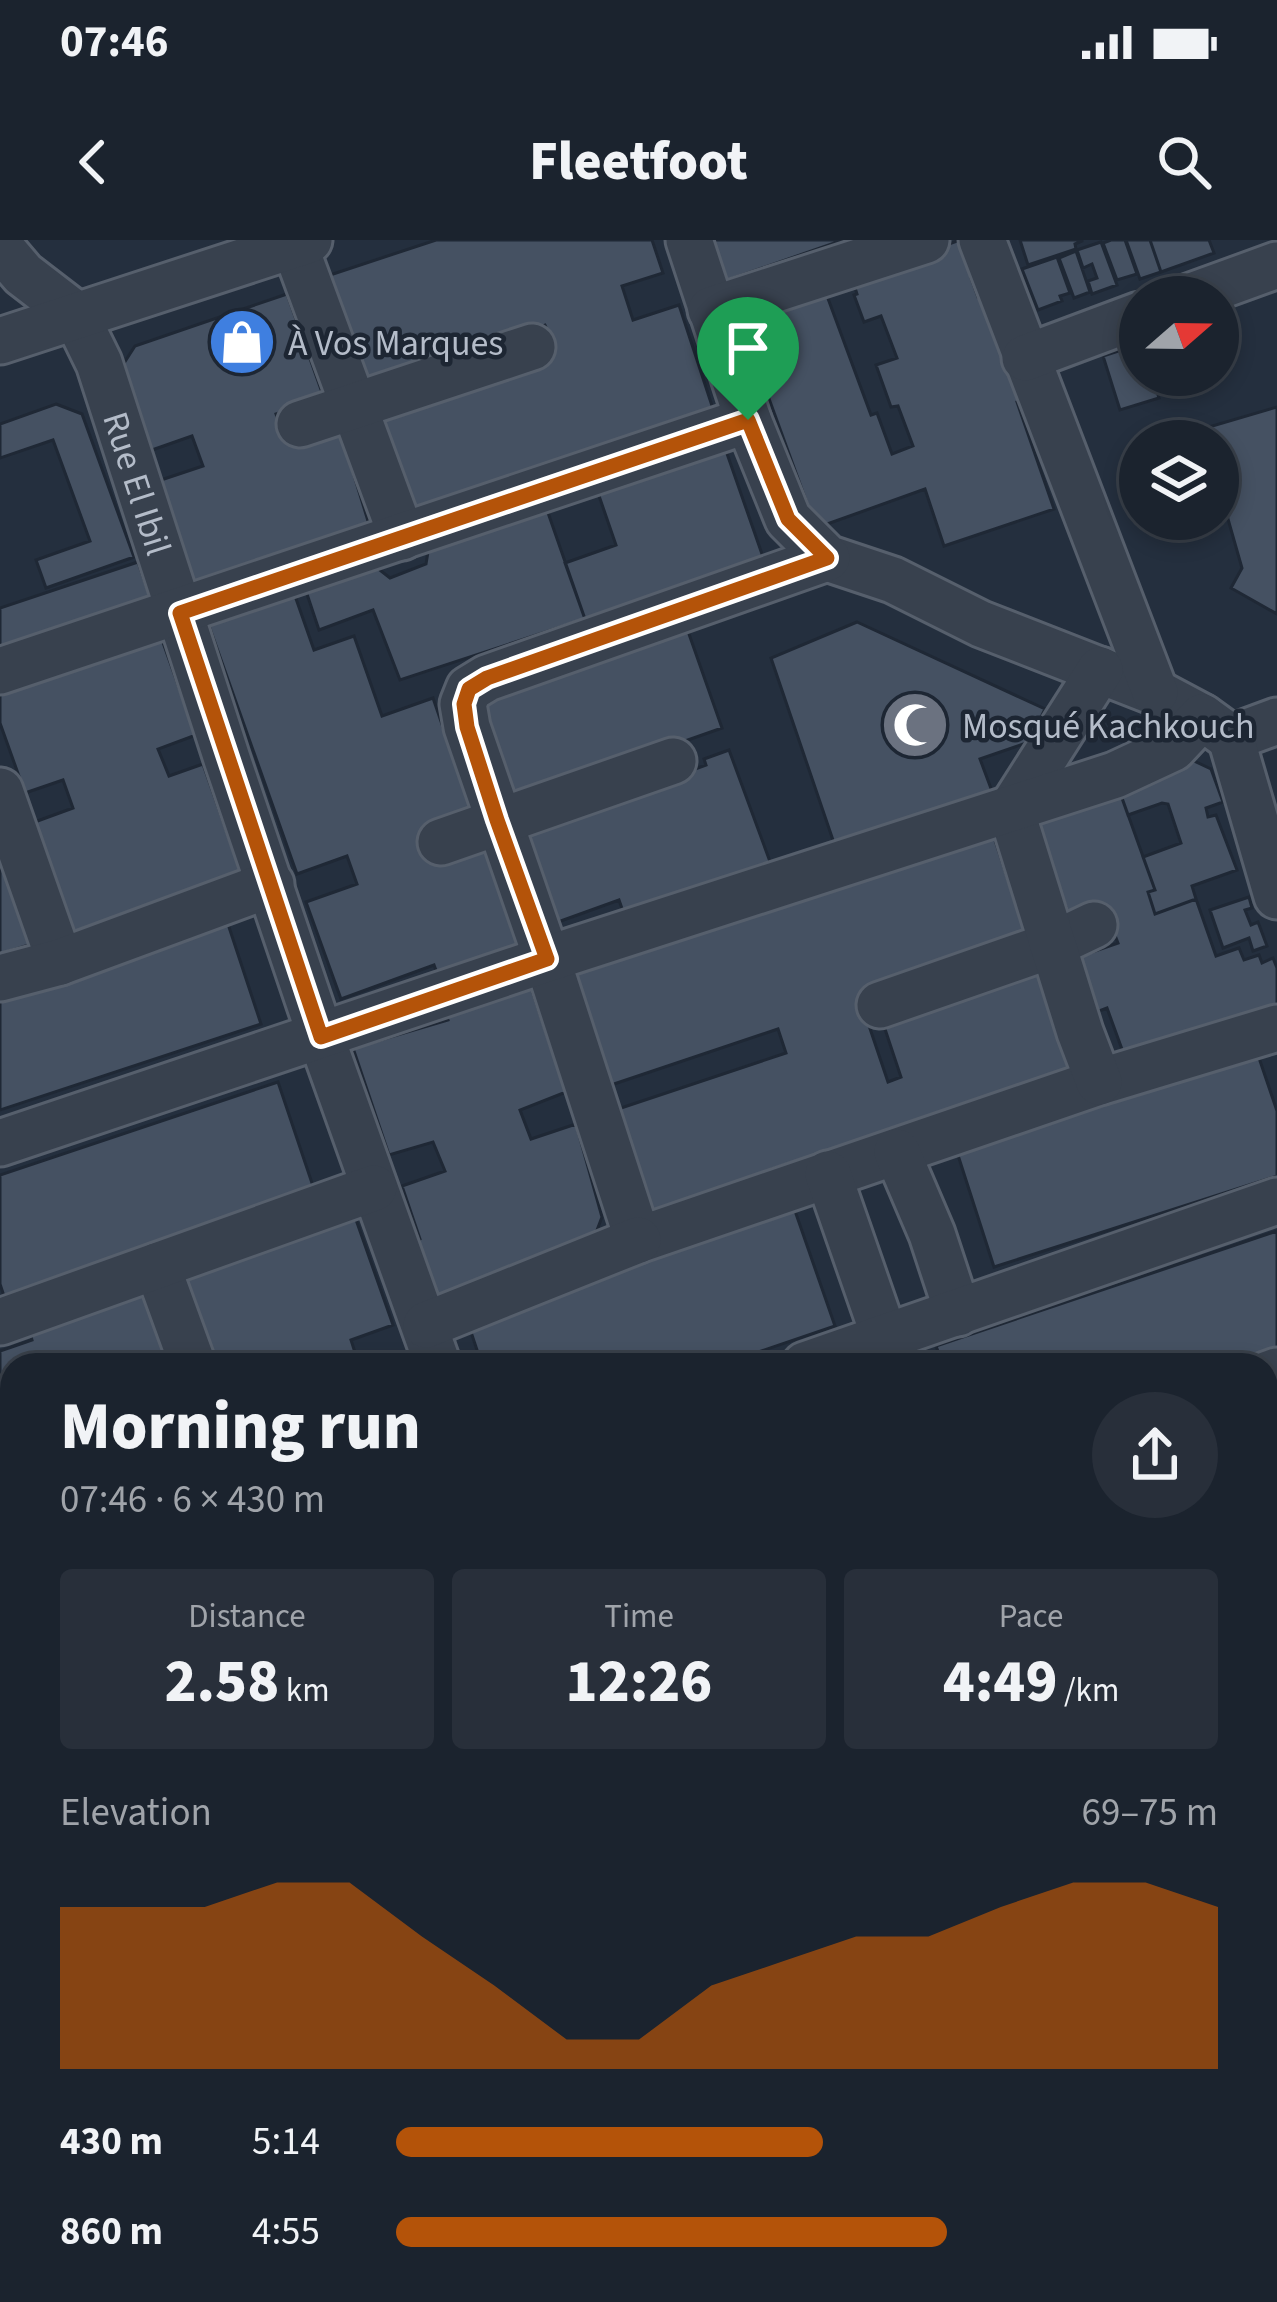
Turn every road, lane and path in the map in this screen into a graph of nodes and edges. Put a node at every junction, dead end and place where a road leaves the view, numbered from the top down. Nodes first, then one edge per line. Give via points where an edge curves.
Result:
1 (689, 240) edge
2 (926, 240) edge
3 (982, 240) edge
4 (301, 242) edge
5 (0, 247) edge
6 (1277, 265) edge
7 (1239, 279) edge
8 (711, 310) junction
9 (75, 314) junction
10 (1119, 323) edge
11 (0, 340) edge
12 (532, 347) dead end
13 (1025, 358) junction
14 (353, 408) junction
15 (748, 420) junction
16 (300, 424) dead end
17 (402, 537) junction
18 (827, 558) junction
19 (180, 613) junction
20 (1100, 670) junction
21 (0, 671) edge
22 (1155, 692) junction
23 (1277, 721) edge
24 (1216, 728) junction
25 (674, 761) dead end
26 (1011, 810) junction
27 (3, 812) edge
28 (497, 820) junction
29 (441, 842) dead end
30 (271, 884) junction
31 (1277, 896) edge
32 (1094, 925) dead end
33 (1052, 945) junction
34 (547, 959) junction
35 (60, 962) junction
36 (0, 978) edge
37 (880, 1005) dead end
38 (1277, 1028) edge
39 (321, 1037) junction
40 (1099, 1082) junction
41 (0, 1143) edge
42 (897, 1152) junction
43 (828, 1174) junction
44 (374, 1188) junction
45 (1277, 1201) edge
46 (932, 1234) junction
47 (638, 1240) junction
48 (858, 1258) junction
49 (157, 1266) junction
50 (0, 1322) edge
51 (925, 1335) edge
52 (432, 1345) edge
53 (190, 1353) edge
54 (853, 1353) edge

1 - 8 street
2 - 8 street
3 - 13 street
4 - 9 street
4 - 14 street
5 - 9 street, Rue El Ibil
6 - 7 street
8 - 15 street
9 - 11 street
9 - 19 street, Rue El Ibil via 99,363
10 - 13 street
12 - 14 street
13 - 22 street
14 - 16 street
14 - 17 street
15 - 17 street
15 - 18 street via 788,519
17 - 19 street
18 - 20 street
18 - 28 street via 469,689 467,727
19 - 21 street
19 - 30 street, Rue El Ibil
20 - 22 street
20 - 26 street
22 - 24 street
23 - 24 street
24 - 26 street
24 - 31 street
25 - 28 street
26 - 33 street
26 - 34 street
27 - 35 street
28 - 29 street
28 - 34 street
30 - 35 street
30 - 39 street, Rue El Ibil
32 - 33 street
33 - 37 street
33 - 40 street
34 - 39 street
34 - 47 street
35 - 36 street
38 - 40 street
39 - 41 street
39 - 44 street, Rue El Ibil
40 - 42 street
42 - 43 street
42 - 46 street
43 - 47 street
43 - 48 street
44 - 49 street
44 - 52 street, Rue El Ibil
45 - 51 street
46 - 48 street
46 - 51 street
47 - 52 street
48 - 51 street
49 - 50 street
49 - 53 street
51 - 54 street

